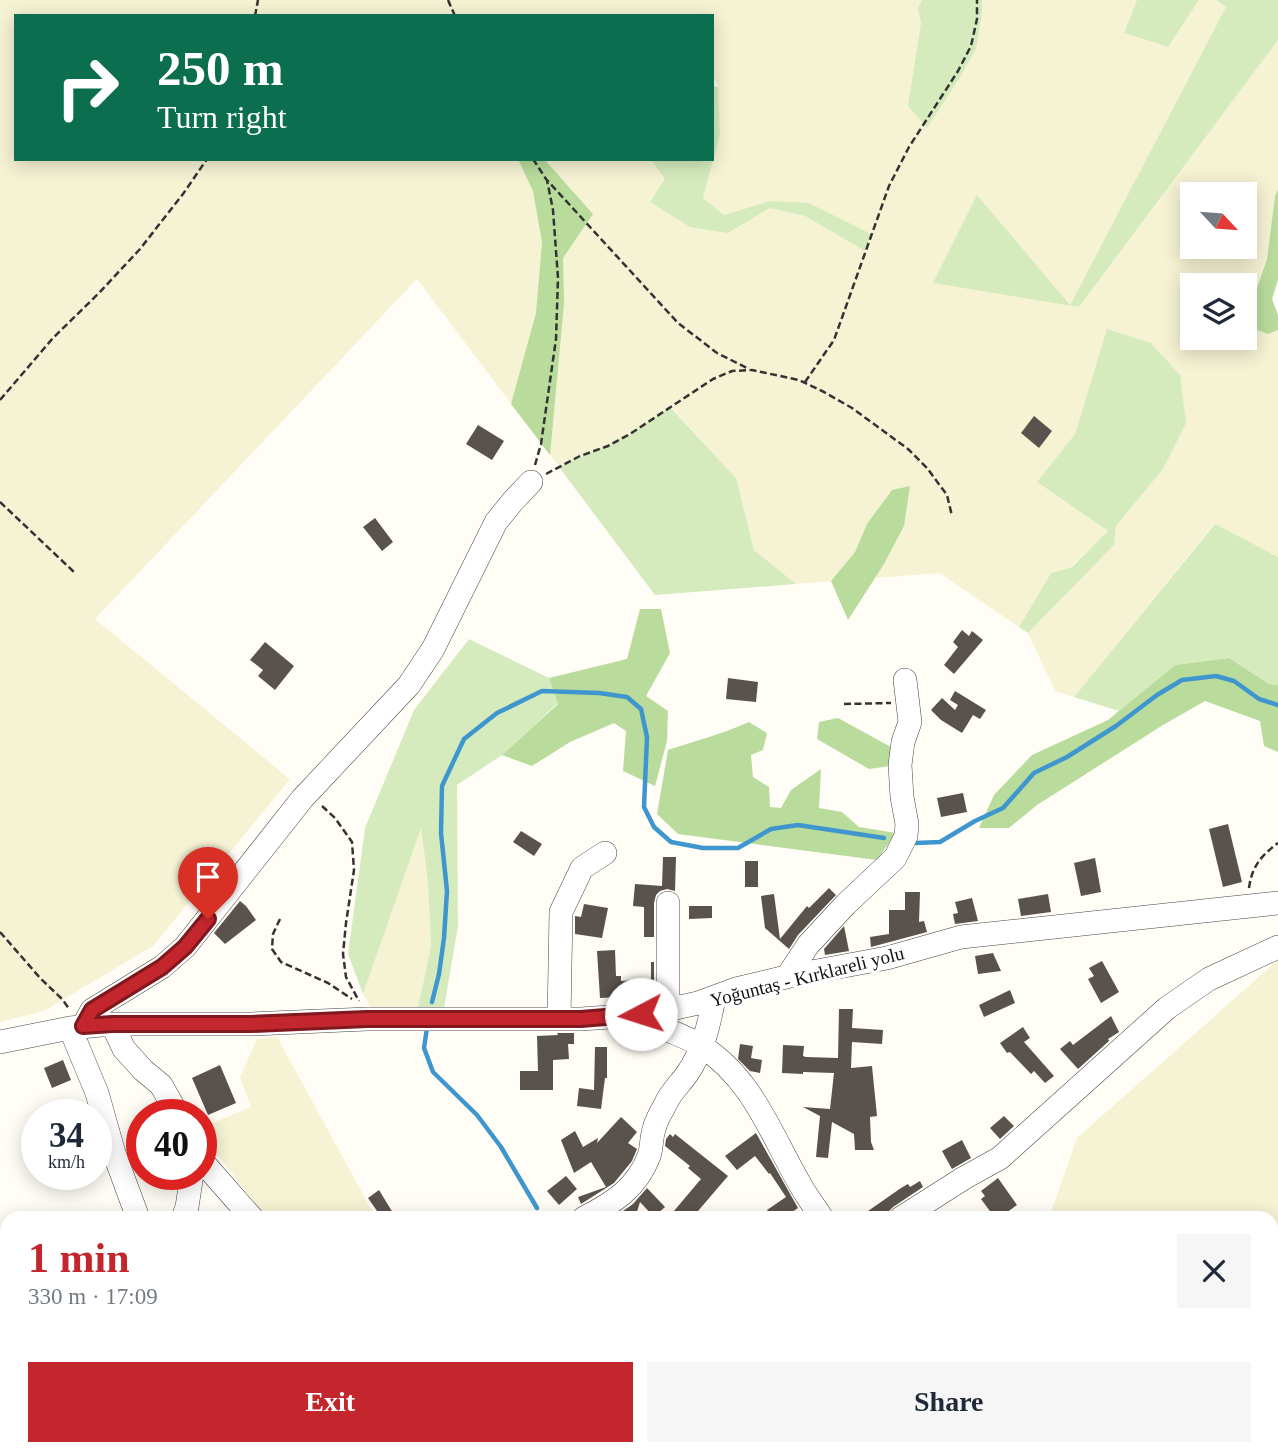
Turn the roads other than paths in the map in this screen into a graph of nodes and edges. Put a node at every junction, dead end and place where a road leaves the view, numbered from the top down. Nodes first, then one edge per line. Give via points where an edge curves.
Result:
1 (531, 482) road end
2 (905, 680) dead end
3 (605, 853) dead end
4 (668, 903) dead end
5 (1278, 903) edge
6 (1278, 947) edge
7 (787, 977) junction
8 (713, 998) junction
9 (668, 1009) junction
10 (624, 1016) junction
11 (559, 1019) junction
12 (112, 1024) junction
13 (76, 1027) junction
14 (0, 1042) edge
15 (702, 1046) junction
16 (169, 1099) edge
17 (217, 1178) edge
18 (189, 1190) edge
19 (135, 1211) edge
20 (186, 1211) edge
21 (246, 1211) edge
22 (597, 1211) edge
23 (817, 1211) edge
24 (912, 1211) edge

1 - 13 street via 496,522 433,649 409,685 308,793 185,947 162,967 92,1010
2 - 7 street via 910,722 900,765 906,836 895,858 808,945
3 - 11 street via 582,868 561,912
4 - 9 street
5 - 7 street, Yoğuntaş - Kırklareli yolu via 961,937 887,958
6 - 24 street via 1209,979 1167,1008 1000,1158
7 - 8 street, Yoğuntaş - Kırklareli yolu
8 - 9 street, Yoğuntaş - Kırklareli yolu
8 - 15 street
9 - 10 street, Yoğuntaş - Kırklareli yolu
10 - 11 street, Yoğuntaş - Kırklareli yolu
10 - 15 street
11 - 12 street, Yoğuntaş - Kırklareli yolu via 371,1014 251,1024
12 - 13 street, Yoğuntaş - Kırklareli yolu
12 - 16 street via 124,1049
13 - 14 street, Yoğuntaş - Kırklareli yolu
13 - 19 street
15 - 22 street via 667,1101 653,1130 650,1155 638,1176 624,1193
15 - 23 street via 747,1090
17 - 21 street
18 - 20 street

